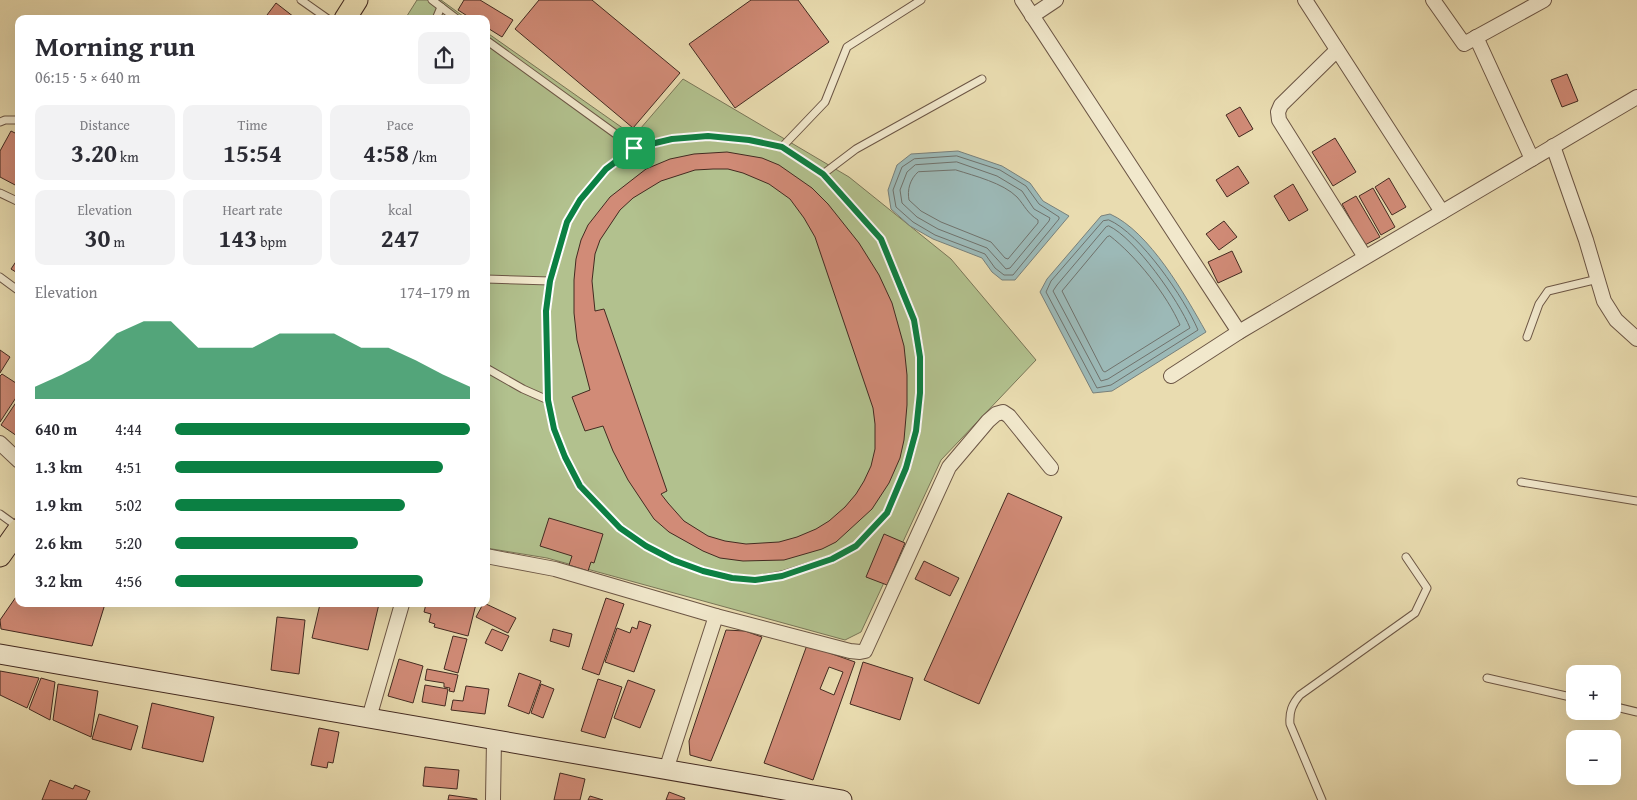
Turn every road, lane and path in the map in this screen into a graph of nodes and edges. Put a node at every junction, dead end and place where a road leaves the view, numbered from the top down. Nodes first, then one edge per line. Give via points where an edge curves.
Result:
1 (301, 0) edge
2 (357, 0) edge
3 (432, 0) edge
4 (921, 0) edge
5 (1022, 0) edge
6 (1056, 0) edge
7 (1305, 0) edge
8 (1433, 0) edge
9 (1544, 0) edge
10 (442, 7) junction
11 (322, 15) edge
12 (348, 15) edge
13 (438, 15) edge
14 (452, 15) edge
15 (1032, 16) junction
16 (1476, 37) junction
17 (490, 43) edge
18 (1337, 50) junction
19 (982, 79) dead end
20 (1637, 97) edge
21 (15, 120) edge
22 (0, 122) edge
23 (1553, 146) junction
24 (782, 147) junction
25 (634, 148) junction
26 (1532, 159) junction
27 (823, 174) junction
28 (0, 193) edge
29 (15, 200) edge
30 (1442, 212) junction
31 (1365, 257) junction
32 (0, 277) edge
33 (490, 279) edge
34 (1598, 279) junction
35 (550, 281) junction
36 (15, 288) edge
37 (1239, 332) junction
38 (1527, 337) dead end
39 (1637, 339) edge
40 (490, 370) edge
41 (1171, 376) dead end
42 (548, 400) junction
43 (0, 443) edge
44 (15, 456) edge
45 (1050, 468) dead end
46 (1521, 482) dead end
47 (1637, 501) edge
48 (0, 514) edge
49 (15, 525) edge
50 (15, 534) edge
51 (0, 556) edge
52 (490, 557) edge
53 (1406, 557) dead end
54 (401, 607) edge
55 (716, 616) junction
56 (0, 654) edge
57 (1487, 678) dead end
58 (1566, 696) edge
59 (1621, 708) edge
60 (1637, 712) edge
61 (369, 718) junction
62 (494, 740) junction
63 (666, 770) junction
64 (493, 800) edge
65 (842, 800) edge
66 (1322, 800) edge

1 - 11 lane
2 - 12 main road
3 - 10 lane
4 - 24 lane via 847,47 825,102
5 - 15 street
6 - 15 street
7 - 18 street
8 - 16 street via 1464,44
9 - 16 street
10 - 13 lane
10 - 14 lane
15 - 37 street
16 - 26 street
17 - 25 lane
18 - 30 street
18 - 31 street via 1281,105 1279,120
19 - 27 lane via 856,149
20 - 23 street
21 - 22 lane
23 - 26 street
23 - 34 street
24 - 25 lane via 708,136 672,139
24 - 27 lane
25 - 35 lane via 606,169 580,200 567,222
26 - 30 street
27 - 42 lane via 881,239 914,320 920,357 916,431 906,468 887,513 856,546 807,568 755,580 703,571 673,560 620,528 580,486 554,429
28 - 29 lane
30 - 31 street
31 - 37 street
32 - 36 lane
33 - 35 lane
34 - 38 lane via 1548,291 1539,304
34 - 39 street via 1604,301 1616,320
35 - 42 lane via 546,311
37 - 41 street
40 - 42 lane
43 - 44 street
45 - 55 street via 1009,416 1003,412 988,421 949,467 865,651 850,651
46 - 47 lane
48 - 49 lane
50 - 51 main road
52 - 55 street via 555,569
53 - 66 lane via 1427,588 1415,614 1300,695 1293,704 1290,724
54 - 61 street
55 - 63 street
56 - 61 street
57 - 58 lane
59 - 60 lane
61 - 62 street
62 - 63 street
62 - 64 street
63 - 65 street

